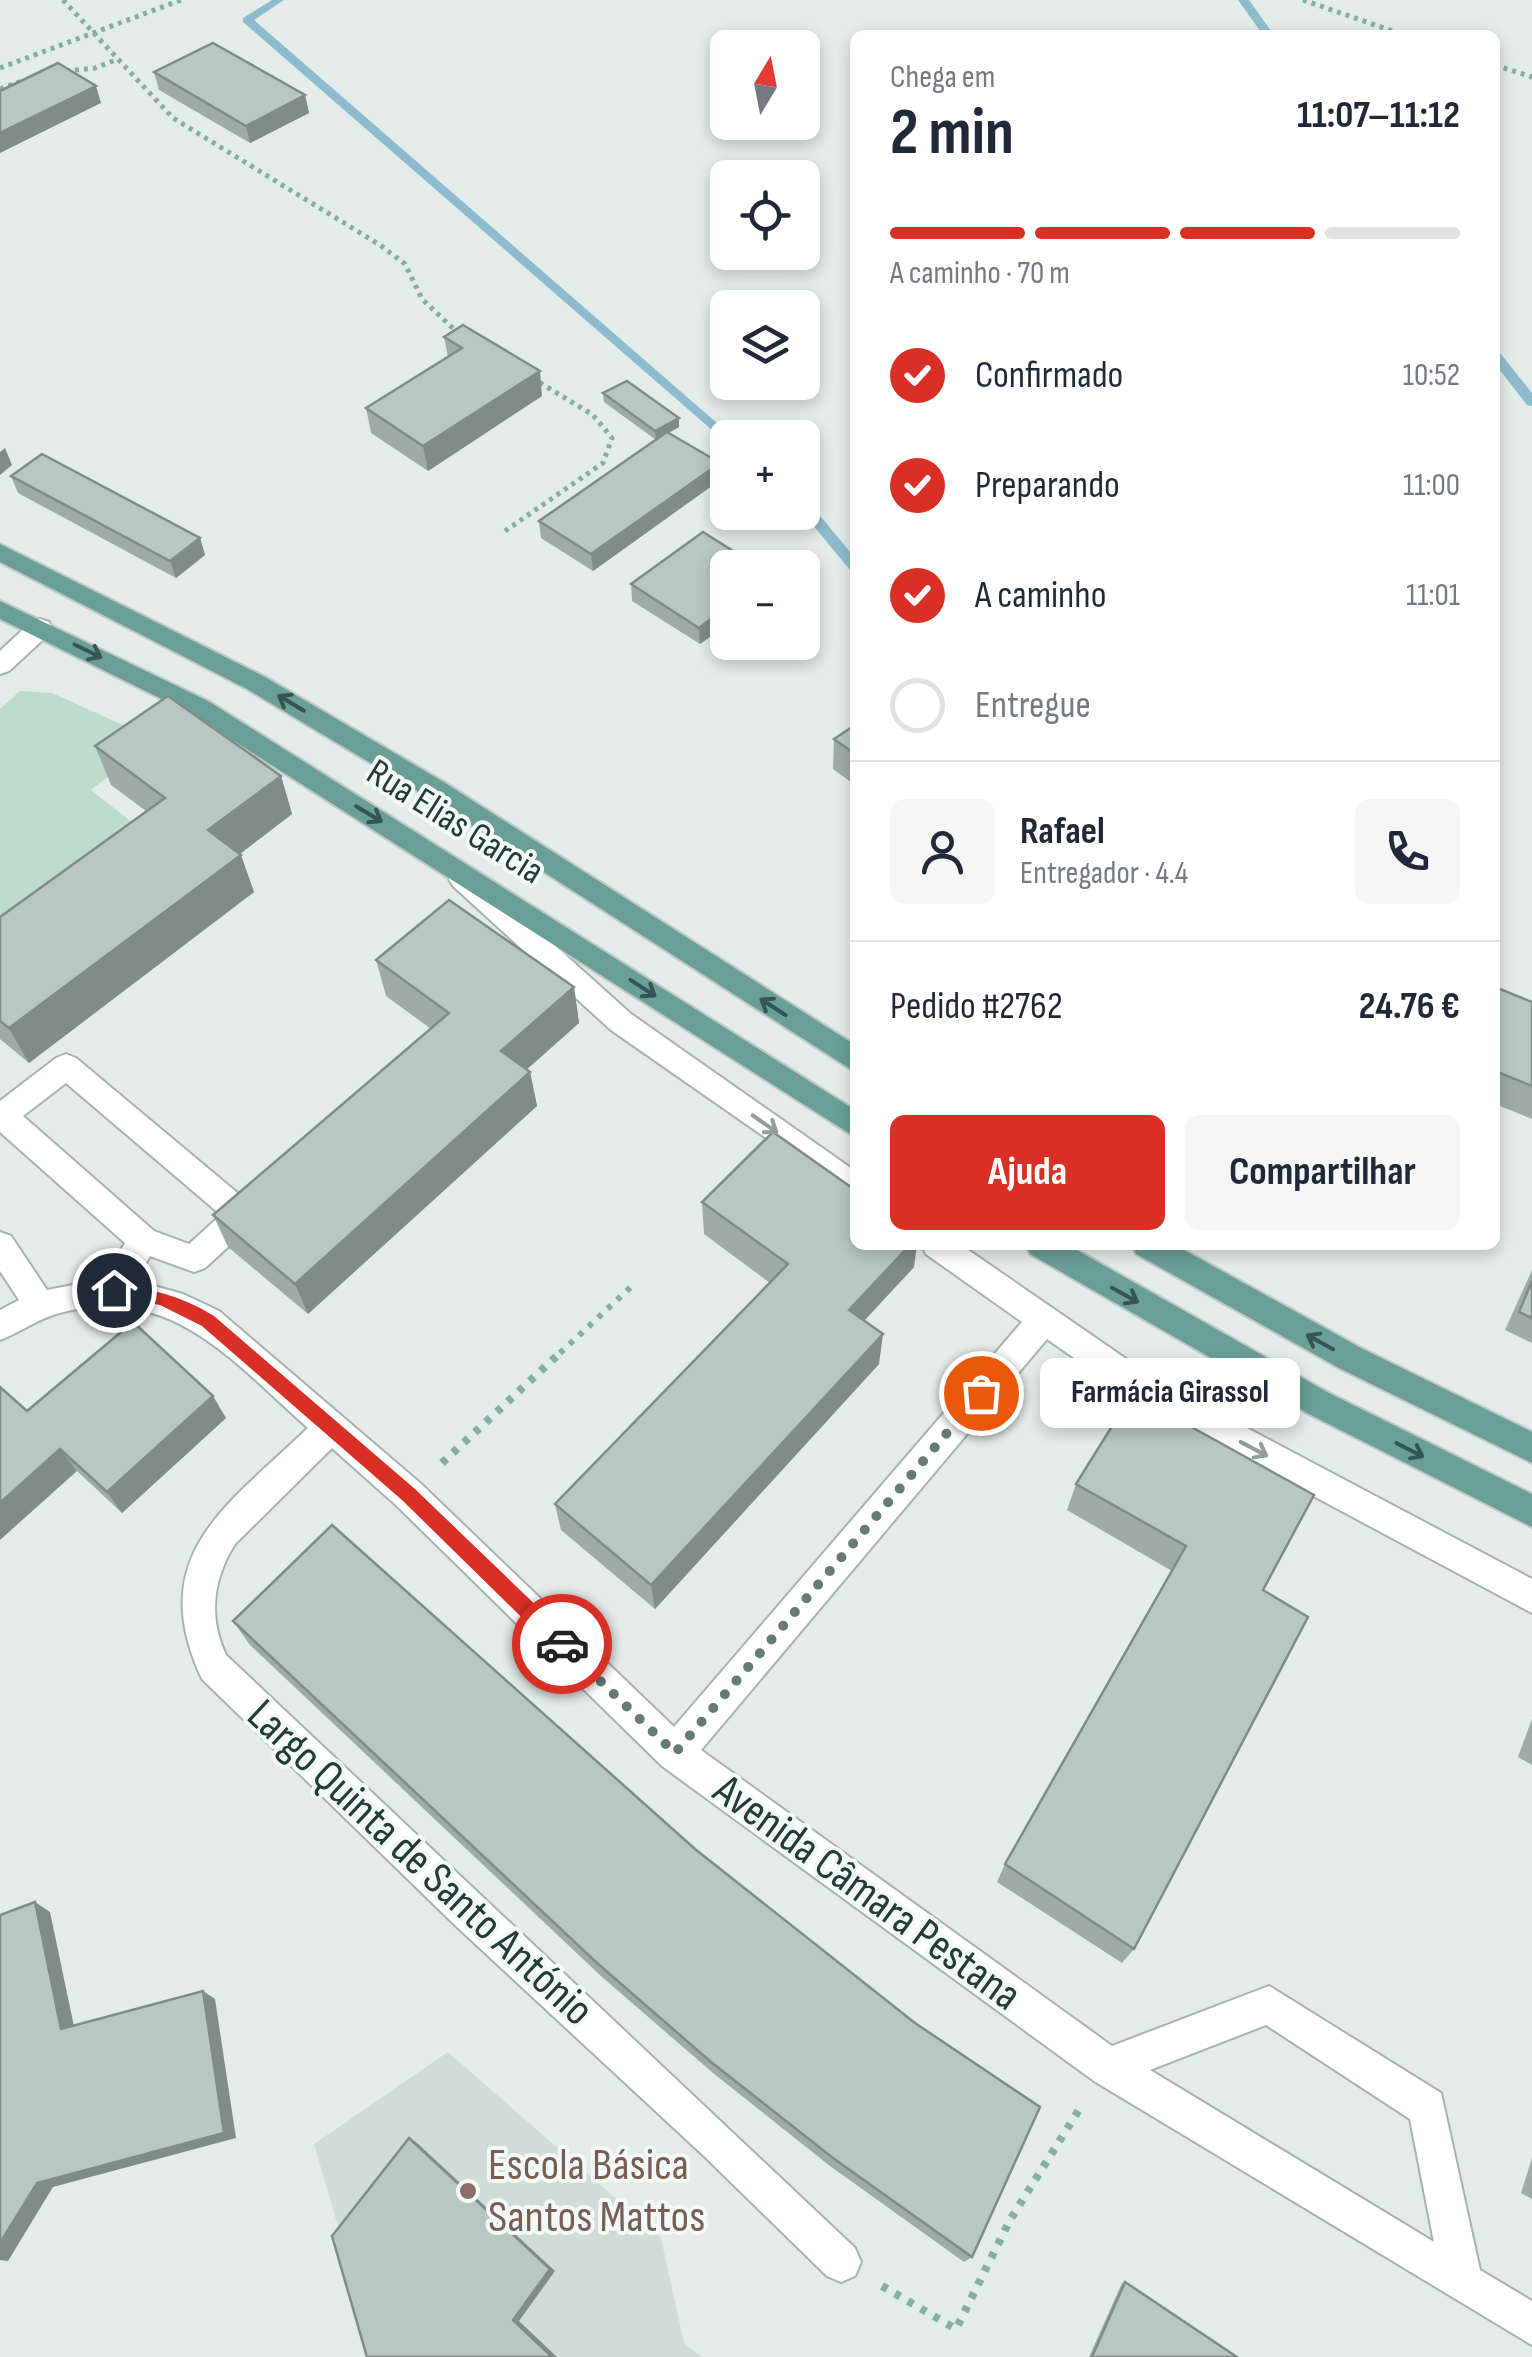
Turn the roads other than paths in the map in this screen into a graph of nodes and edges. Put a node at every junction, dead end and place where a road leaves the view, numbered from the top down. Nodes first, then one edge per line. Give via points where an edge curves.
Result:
1 (0, 552) edge
2 (0, 609) edge
3 (40, 628) junction
4 (0, 665) edge
5 (446, 863) junction
6 (850, 1057) edge
7 (850, 1122) edge
8 (850, 1183) edge
9 (144, 1240) junction
10 (0, 1245) edge
11 (944, 1250) edge
12 (1050, 1250) edge
13 (1157, 1250) edge
14 (114, 1290) junction
15 (40, 1306) junction
16 (1043, 1320) junction
17 (0, 1326) edge
18 (331, 1428) junction
19 (1532, 1448) edge
20 (1532, 1511) edge
21 (1532, 1597) edge
22 (675, 1753) junction
23 (1108, 2066) junction
24 (841, 2262) road end
25 (1462, 2279) junction
26 (1532, 2324) edge

6 -> 1 main road, Rua Elias Garcia via 433,788 256,683
2 - 3 main road, Rua Elias Garcia
3 - 4 street
3 -> 5 main road, Rua Elias Garcia via 199,707
5 -> 7 main road, Rua Elias Garcia
5 -> 8 street via 621,1022
9 - 9 street via 2,1116 66,1066 242,1214 194,1259
9 - 14 street
10 - 15 street
11 - 16 street
12 -> 20 main road via 1318,1403
19 -> 13 main road via 1350,1358
14 - 15 street, Avenida Câmara Pestana
14 - 18 street, Avenida Câmara Pestana via 185,1306
15 - 17 street, Avenida Câmara Pestana
16 -> 21 street via 1147,1391
16 - 22 street
18 - 22 street, Avenida Câmara Pestana
18 - 24 street, Largo Quinta de Santo António via 210,1551 196,1605 203,1648 214,1667
22 - 23 street, Avenida Câmara Pestana
23 - 25 street, Avenida Câmara Pestana
23 - 25 street via 1269,2004 1427,2107
25 - 26 street, Avenida Câmara Pestana

